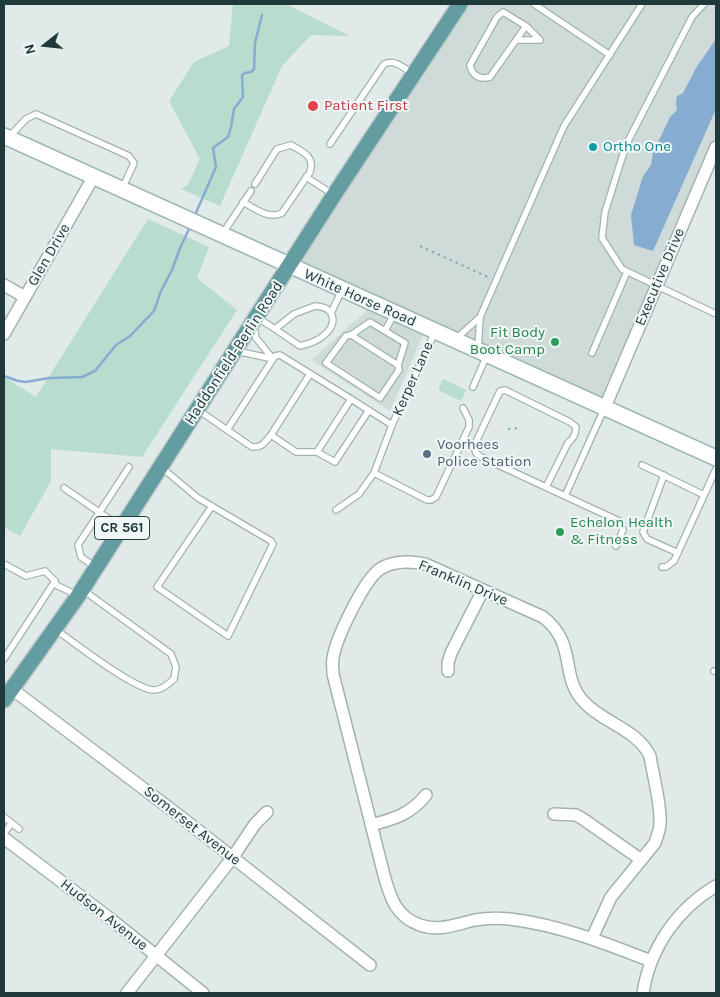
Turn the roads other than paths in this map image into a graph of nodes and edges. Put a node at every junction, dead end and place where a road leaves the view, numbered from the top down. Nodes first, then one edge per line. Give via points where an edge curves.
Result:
1 (460, 4) edge
2 (534, 4) edge
3 (642, 4) edge
4 (704, 4) edge
5 (526, 26) junction
6 (517, 40) junction
7 (610, 55) junction
8 (413, 74) junction
9 (6, 137) edge
10 (330, 144) dead end
11 (716, 147) edge
12 (713, 161) edge
13 (94, 176) junction
14 (306, 177) junction
15 (255, 184) dead end
16 (122, 189) junction
17 (250, 191) dead end
18 (334, 195) junction
19 (243, 202) junction
20 (222, 234) junction
21 (290, 266) junction
22 (627, 272) junction
23 (4, 285) edge
24 (656, 286) junction
25 (342, 290) junction
26 (25, 297) junction
27 (331, 313) junction
28 (394, 314) junction
29 (716, 314) edge
30 (480, 316) junction
31 (255, 321) junction
32 (275, 329) junction
33 (385, 331) junction
34 (435, 332) junction
35 (4, 334) edge
36 (351, 334) junction
37 (454, 340) junction
38 (235, 352) junction
39 (592, 352) dead end
40 (483, 353) junction
41 (273, 359) junction
42 (398, 365) junction
43 (310, 374) junction
44 (473, 387) dead end
45 (351, 399) junction
46 (604, 407) junction
47 (463, 408) dead end
48 (198, 410) junction
49 (369, 410) junction
50 (392, 426) junction
51 (227, 430) junction
52 (271, 435) junction
53 (317, 452) junction
54 (716, 458) edge
55 (642, 465) dead end
56 (129, 467) dead end
57 (161, 467) junction
58 (716, 469) edge
59 (374, 473) junction
60 (664, 475) junction
61 (546, 487) junction
62 (64, 488) dead end
63 (704, 495) junction
64 (566, 496) junction
65 (212, 506) junction
66 (336, 510) dead end
67 (100, 512) junction
68 (122, 528) junction
69 (616, 546) dead end
70 (678, 553) junction
71 (4, 564) edge
72 (662, 567) dead end
73 (96, 568) junction
74 (55, 583) junction
75 (483, 590) junction
76 (80, 593) junction
77 (55, 629) junction
78 (4, 659) edge
79 (448, 671) dead end
80 (8, 694) edge
81 (426, 796) dead end
82 (267, 812) dead end
83 (554, 814) dead end
84 (4, 817) edge
85 (12, 823) junction
86 (371, 825) junction
87 (18, 829) dead end
88 (4, 833) edge
89 (4, 838) edge
90 (233, 858) junction
91 (640, 859) junction
92 (716, 886) edge
93 (592, 938) junction
94 (156, 956) junction
95 (651, 961) junction
96 (370, 964) dead end
97 (127, 993) edge
98 (203, 993) edge
99 (643, 993) edge

1 - 8 main road, Haddonfield-Berlin Road / CR 561
2 - 7 lane
3 - 7 lane
4 - 22 lane via 692,18 626,145 605,212 602,238
5 - 6 lane
5 - 6 lane via 540,40
5 - 6 lane via 504,12 497,17 470,65 473,74 481,79 490,77
7 - 30 lane via 564,126
8 - 10 lane via 397,64 384,64
8 - 18 main road, Haddonfield-Berlin Road / CR 561
9 - 13 main road, White Horse Road
9 - 16 lane via 26,118 36,114 129,156 134,163
11 - 12 street, Executive Drive
12 - 24 street, Executive Drive
13 - 16 main road, White Horse Road
13 - 26 street, Glen Drive
14 - 15 lane via 311,167 310,158 291,145 277,149
14 - 18 lane
14 - 19 lane via 285,210 278,215 270,216
16 - 20 main road, White Horse Road
17 - 19 lane
18 - 21 main road, Haddonfield-Berlin Road / CR 561
19 - 20 lane
20 - 21 main road, White Horse Road
21 - 25 main road, White Horse Road
21 - 31 main road, Haddonfield-Berlin Road / CR 561
22 - 24 lane
22 - 39 lane
23 - 26 street
24 - 29 lane
24 - 46 street, Executive Drive
25 - 27 lane
25 - 28 main road, White Horse Road
26 - 35 street, Glen Drive
27 - 32 lane via 324,306 315,306 294,314
27 - 32 lane via 333,322 330,330 311,343 300,346
28 - 33 lane
28 - 34 main road, White Horse Road
30 - 37 lane
30 - 40 lane
31 - 32 lane
31 - 38 main road, Haddonfield-Berlin Road / CR 561
31 - 41 lane via 256,338
33 - 36 lane via 370,322
33 - 42 lane via 405,343
34 - 37 main road, White Horse Road
34 - 50 lane, Kerper Lane
36 - 42 lane
36 - 42 lane via 326,363 380,398 399,370
37 - 40 main road, White Horse Road
38 - 41 lane
38 - 48 main road, Haddonfield-Berlin Road / CR 561
40 - 44 lane
40 - 46 main road, White Horse Road
41 - 43 lane via 280,356
41 - 51 lane
43 - 45 lane
43 - 52 lane
45 - 49 lane
45 - 53 lane
46 - 54 main road, White Horse Road
46 - 64 lane
47 - 59 lane via 469,427 436,497 427,500
48 - 51 lane
48 - 57 main road, Haddonfield-Berlin Road / CR 561
49 - 50 lane
49 - 53 lane via 335,462
50 - 59 lane, Kerper Lane
51 - 52 lane via 257,448
52 - 53 lane via 296,452
55 - 60 lane
56 - 67 lane
57 - 65 lane
57 - 68 main road, Haddonfield-Berlin Road / CR 561
58 - 63 lane
59 - 66 lane, Kerper Lane via 359,494
60 - 63 lane
60 - 70 lane via 643,532 647,539
61 - 61 lane via 576,431 574,425 505,390 498,393 474,446 476,453
61 - 64 lane
62 - 67 lane
63 - 70 lane
64 - 69 lane via 619,521 623,530
65 - 65 lane via 273,544 228,636 156,587
67 - 68 lane
67 - 73 lane via 78,545 81,557
68 - 73 main road, Haddonfield-Berlin Road / CR 561
70 - 72 lane via 670,565
71 - 74 lane via 26,576 45,571
73 - 76 main road, Haddonfield-Berlin Road / CR 561
74 - 76 lane
74 - 78 lane
75 - 79 street via 451,653
75 - 86 street, Franklin Drive via 425,564 398,562 380,569 371,577 353,608 336,646 333,674
75 - 91 street, Franklin Drive via 552,624 563,639 570,676 584,703 646,748 660,824 655,842
76 - 77 main road, Haddonfield-Berlin Road / CR 561
76 - 77 lane via 171,654 176,667 174,678 165,687 154,690 136,685
77 - 80 main road, Haddonfield-Berlin Road / CR 561
80 - 90 street, Somerset Avenue
81 - 86 street via 409,812
82 - 90 street via 255,824
83 - 91 street via 576,815
84 - 85 lane
85 - 87 lane
85 - 88 lane
86 - 93 street, Franklin Drive via 388,893 409,920 441,928 476,920 509,919
89 - 94 street, Hudson Avenue
90 - 94 street
90 - 96 street, Somerset Avenue
91 - 93 street, Franklin Drive via 611,897
92 - 95 street via 678,917
93 - 95 street, Franklin Drive
94 - 97 street
94 - 98 street, Hudson Avenue
95 - 99 street

